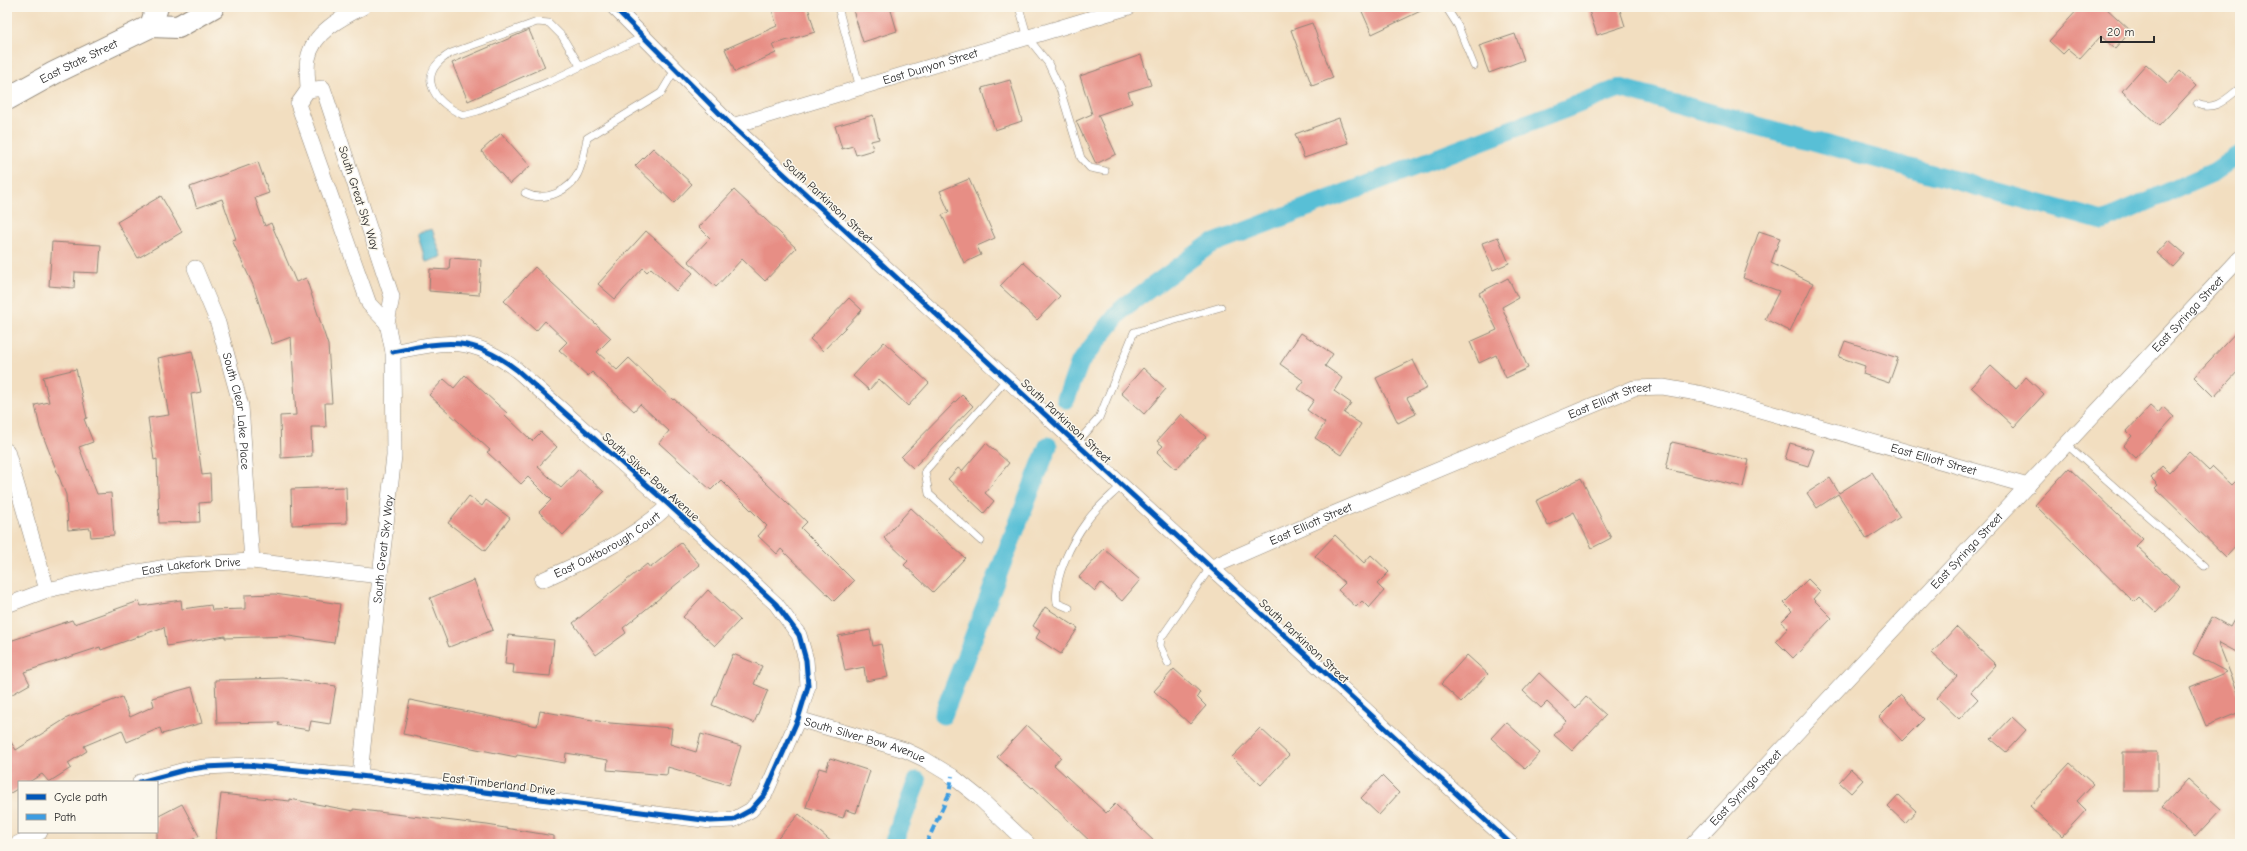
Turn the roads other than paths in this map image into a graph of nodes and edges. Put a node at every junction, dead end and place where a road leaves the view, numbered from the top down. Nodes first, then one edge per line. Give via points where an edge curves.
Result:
1 (213, 7) edge
2 (363, 7) edge
3 (614, 7) edge
4 (838, 7) edge
5 (1019, 7) edge
6 (1129, 7) edge
7 (1446, 7) edge
8 (154, 17) edge
9 (646, 36) junction
10 (1028, 38) junction
11 (580, 66) junction
12 (1474, 66) dead end
13 (676, 68) junction
14 (860, 88) junction
15 (2240, 88) edge
16 (308, 90) junction
17 (7, 99) edge
18 (2197, 104) dead end
19 (732, 126) junction
20 (1105, 171) dead end
21 (526, 193) dead end
22 (2240, 258) edge
23 (195, 268) dead end
24 (1221, 307) dead end
25 (387, 323) junction
26 (393, 352) junction
27 (1006, 380) junction
28 (1076, 444) junction
29 (2066, 444) junction
30 (7, 451) edge
31 (1121, 486) junction
32 (2028, 486) junction
33 (669, 505) junction
34 (981, 542) dead end
35 (252, 561) junction
36 (2204, 566) dead end
37 (1210, 568) junction
38 (380, 576) junction
39 (542, 580) dead end
40 (47, 590) junction
41 (7, 606) edge
42 (1069, 608) dead end
43 (1168, 663) dead end
44 (798, 719) junction
45 (360, 776) junction
46 (144, 781) edge
47 (38, 833) edge
48 (1502, 841) edge
49 (18, 844) edge
50 (1028, 844) edge
51 (1692, 844) edge

1 - 8 highway, East State Street via 178,27
2 - 16 street, South Great Sky Way via 335,21 317,39 308,59
3 - 9 street, South Parkinson Street
4 - 14 lane
5 - 10 lane
6 - 10 street, East Dunyon Street
7 - 12 lane via 1458,26
8 - 17 highway, East State Street
9 - 11 lane
9 - 13 street, South Parkinson Street
10 - 14 street, East Dunyon Street
10 - 20 lane via 1048,63 1060,89 1081,158 1090,168
11 - 11 lane via 478,111 463,115 453,110 431,88 430,75 439,60 451,53 537,22 549,22 562,36
13 - 19 street, South Parkinson Street
13 - 21 lane via 661,93 587,138 579,172 572,183 558,193 546,197 535,198
14 - 19 street, East Dunyon Street
15 - 18 lane via 2216,106 2205,107
16 - 25 street, South Great Sky Way via 298,104 369,304
16 - 25 street, South Great Sky Way via 323,88 392,297
19 - 27 street, South Parkinson Street
22 - 29 street, East Syringa Street
23 - 35 street, South Clear Lake Place via 218,323 241,406
24 - 28 lane via 1134,332 1099,418
25 - 26 street, South Great Sky Way
26 - 33 street, South Silver Bow Avenue via 440,342 461,343 481,348 500,357
26 - 38 street, South Great Sky Way via 394,456
27 - 28 street, South Parkinson Street
27 - 34 lane via 925,472 929,494
28 - 31 street, South Parkinson Street
29 - 32 street, East Syringa Street
29 - 36 lane
30 - 40 street
31 - 37 street, South Parkinson Street
31 - 42 lane via 1087,520 1070,548 1056,591 1057,603
32 - 37 street, East Elliott Street via 1704,394 1663,387 1634,388
32 - 51 street, East Syringa Street
33 - 39 street, East Oakborough Court via 651,522 616,544 580,564
33 - 44 street, South Silver Bow Avenue via 776,604 799,635 806,660 808,686
35 - 38 street, East Lakefork Drive
35 - 40 street, East Lakefork Drive via 178,565
37 - 43 lane via 1161,638 1160,646
37 - 48 street, South Parkinson Street
38 - 45 street, South Great Sky Way
40 - 41 street, East Lakefork Drive
44 - 45 street, East Timberland Drive via 765,794 751,810 733,820 711,820
44 - 50 street, South Silver Bow Avenue via 905,750 924,759 972,792
45 - 46 street, East Timberland Drive via 247,765 185,770
47 - 49 street

